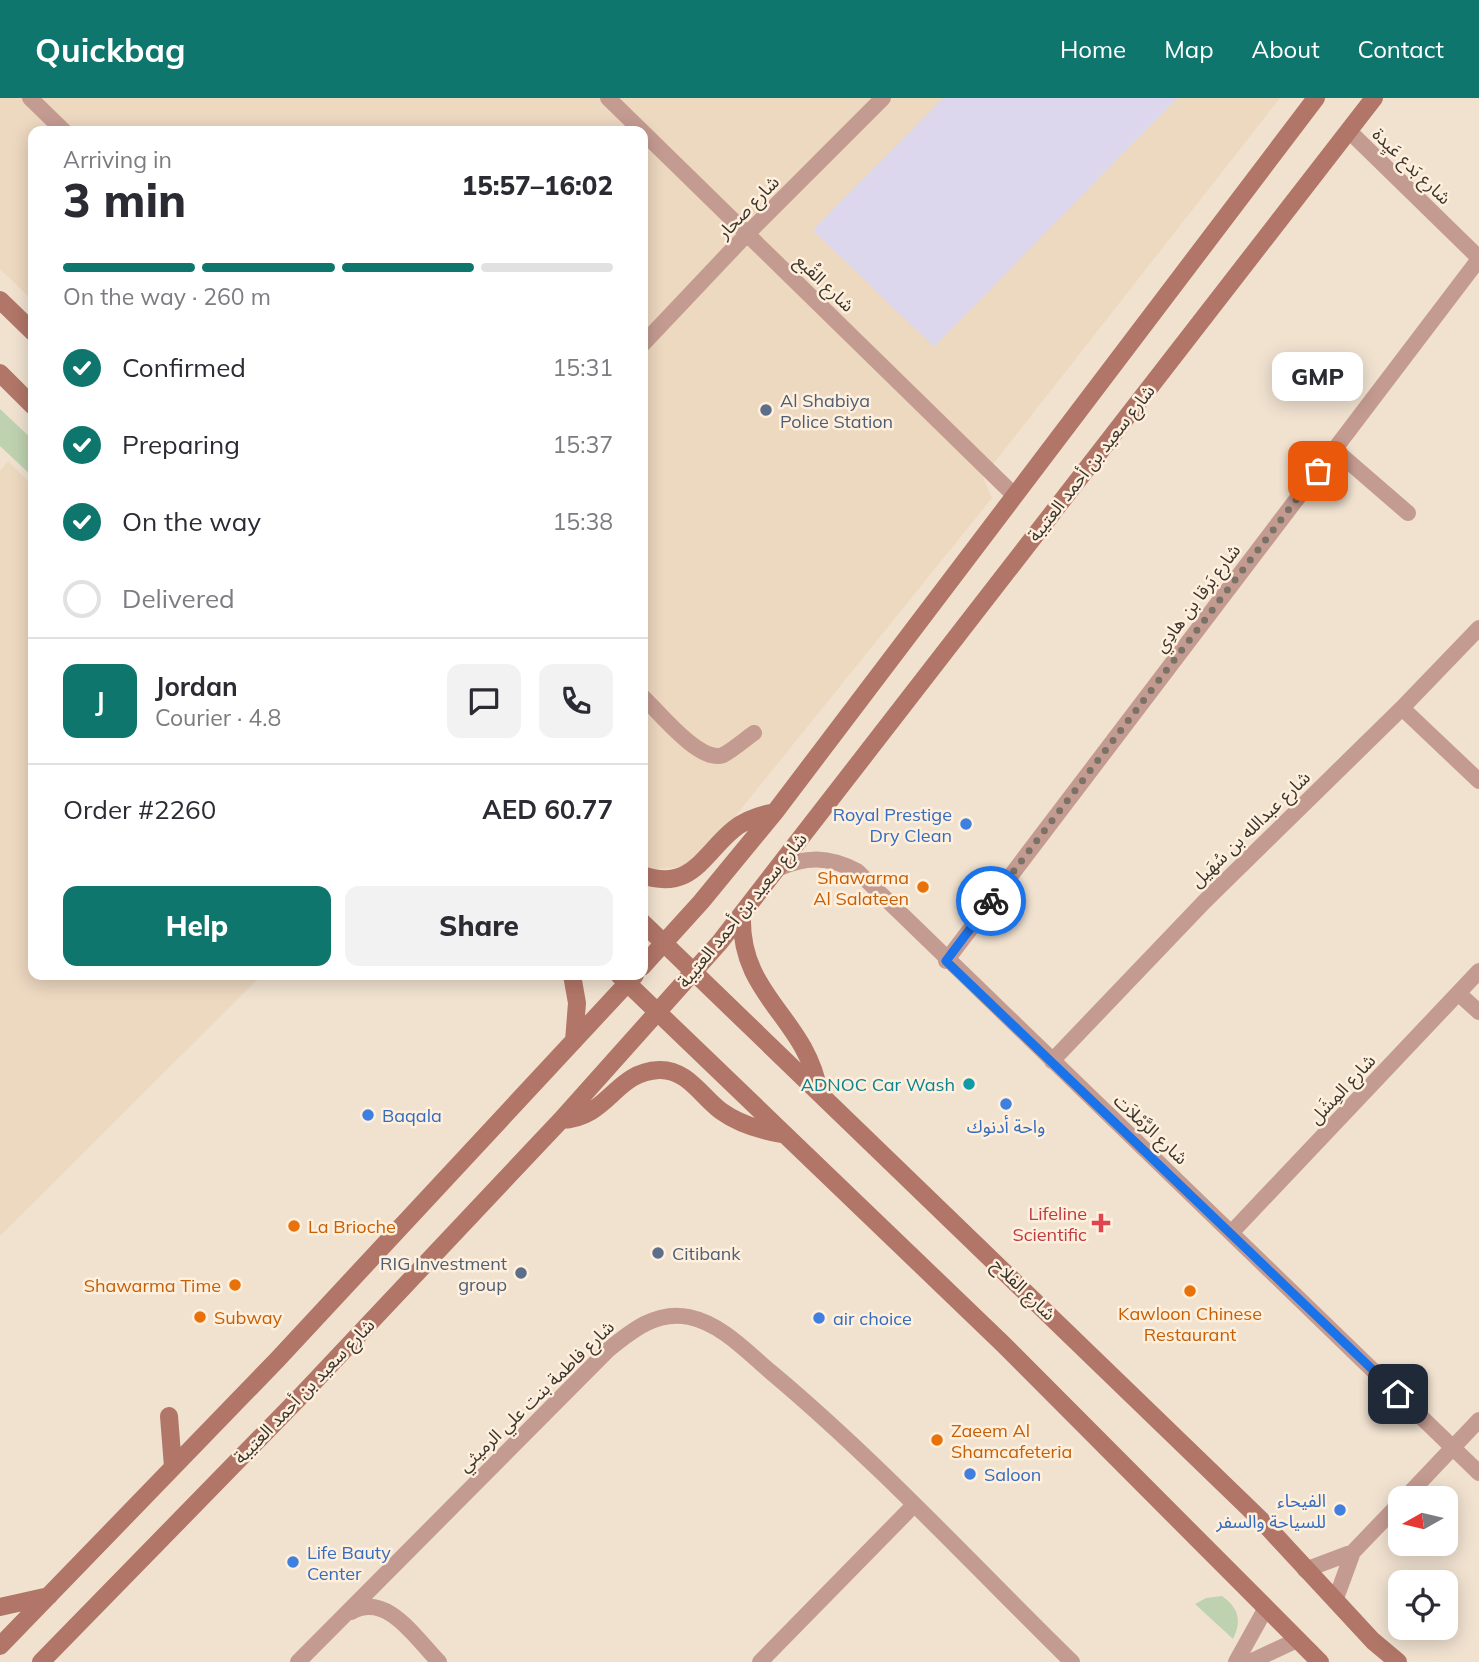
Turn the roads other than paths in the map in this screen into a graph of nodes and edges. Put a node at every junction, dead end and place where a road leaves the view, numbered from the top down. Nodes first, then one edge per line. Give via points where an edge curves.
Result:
1 (30, 98) edge
2 (608, 98) edge
3 (883, 98) edge
4 (1316, 98) edge
5 (1374, 98) edge
6 (59, 126) edge
7 (637, 126) edge
8 (1349, 131) junction
9 (648, 137) edge
10 (747, 234) junction
11 (1479, 258) edge
12 (0, 300) edge
13 (28, 327) edge
14 (648, 339) edge
15 (4, 380) edge
16 (28, 402) edge
17 (1334, 449) junction
18 (1014, 495) junction
19 (1408, 513) dead end
20 (1479, 628) edge
21 (648, 702) edge
22 (1402, 708) junction
23 (754, 733) dead end
24 (1479, 781) edge
25 (775, 812) junction
26 (777, 869) junction
27 (648, 876) edge
28 (742, 915) junction
29 (648, 928) edge
30 (664, 943) junction
31 (648, 960) edge
32 (946, 961) junction
33 (1479, 971) edge
34 (694, 972) junction
35 (573, 980) edge
36 (625, 980) edge
37 (630, 980) edge
38 (1458, 993) junction
39 (1479, 1012) edge
40 (658, 1013) junction
41 (574, 1041) junction
42 (1052, 1061) junction
43 (819, 1092) junction
44 (561, 1120) junction
45 (781, 1134) junction
46 (1232, 1232) junction
47 (169, 1416) dead end
48 (1479, 1420) edge
49 (1453, 1447) junction
50 (173, 1467) junction
51 (1479, 1473) edge
52 (1416, 1486) edge
53 (914, 1505) junction
54 (1388, 1516) edge
55 (1353, 1552) junction
56 (1305, 1570) junction
57 (50, 1595) junction
58 (1335, 1601) junction
59 (0, 1607) edge
60 (1266, 1608) junction
61 (343, 1617) junction
62 (1297, 1640) junction
63 (0, 1646) edge
64 (41, 1662) edge
65 (298, 1662) edge
66 (439, 1662) edge
67 (760, 1662) edge
68 (1072, 1662) edge
69 (1236, 1662) edge
70 (1250, 1662) edge
71 (1320, 1662) edge
72 (1398, 1662) edge

1 - 6 street
2 - 7 street, شارع القُبع
3 - 10 street, شارع صحار
4 - 18 main road, شارع سعيد بن أحمد العتيبة
5 - 8 main road, شارع سعيد بن أحمد العتيبة
8 - 11 street, شارع بَدع عَيِدة
8 - 26 main road, شارع سعيد بن أحمد العتيبة
9 - 10 street, شارع القُبع
10 - 14 street, شارع صحار
10 - 18 street, شارع القُبع
11 - 17 street, شارع بَرقا بن هادِي
12 - 13 main road
15 - 16 main road
17 - 19 street
17 - 32 street, شارع بَرقا بن هادِي
18 - 25 main road, شارع سعيد بن أحمد العتيبة
20 - 22 street, شارع عبدالله بن سُهَيل
21 - 23 street via 708,755 723,755
22 - 24 street
22 - 42 street, شارع عبدالله بن سُهَيل via 1204,902
25 - 27 main road via 736,828 685,875
25 - 30 main road, شارع سعيد بن أحمد العتيبة
26 - 28 main road, شارع سعيد بن أحمد العتيبة
26 - 32 street, شارع الرَّمْلاَت via 796,860 817,858 838,861 857,871
28 - 34 main road, شارع سعيد بن أحمد العتيبة
28 - 43 main road via 750,970 803,1044
29 - 30 main road, شارع الفلاح
30 - 31 main road, شارع سعيد بن أحمد العتيبة
30 - 34 main road, شارع الفلاح
32 - 42 street, شارع الرَّمْلاَت
33 - 38 street, شارع المِشَل
34 - 40 main road, شارع سعيد بن أحمد العتيبة
34 - 43 main road, شارع الفلاح
35 - 41 main road via 577,1003
36 - 41 main road
37 - 40 main road
38 - 39 street
38 - 46 street, شارع المِشَل
40 - 44 main road, شارع سعيد بن أحمد العتيبة
40 - 45 main road
41 - 50 main road
42 - 46 street, شارع الرَّمْلاَت
43 - 56 main road, شارع الفلاح via 1261,1520
44 - 45 main road via 591,1113 629,1080 662,1070 684,1077 742,1123
44 - 64 main road, شارع سعيد بن أحمد العتيبة
45 - 60 main road via 1003,1344
46 - 49 street, شارع الرَّمْلاَت
47 - 50 main road
48 - 49 street
49 - 51 street, شارع الرَّمْلاَت
49 - 52 street
50 - 57 main road
53 - 61 street, شارع فاطمة بنت علي الرميثي via 825,1418 721,1331 686,1316 660,1317 608,1350
53 - 67 street
53 - 68 street, شارع فاطمة بنت علي الرميثي
54 - 55 street
55 - 56 street
55 - 58 street
56 - 58 main road, شارع الفلاح
57 - 59 main road
57 - 63 main road
58 - 72 main road, شارع الفلاح
60 - 62 main road
60 - 69 street
61 - 65 street, شارع فاطمة بنت علي الرميثي
61 - 66 street via 366,1605 383,1608
62 - 70 street
62 - 71 main road

